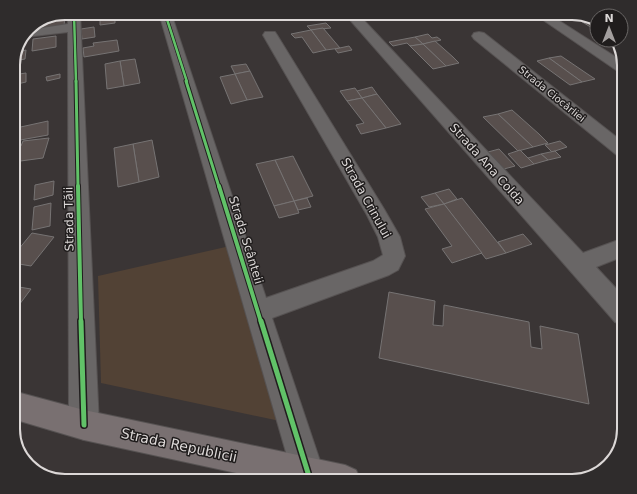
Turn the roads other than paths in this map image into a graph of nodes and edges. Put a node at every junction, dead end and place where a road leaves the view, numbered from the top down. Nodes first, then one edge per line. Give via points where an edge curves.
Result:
1 (74, 20) edge
2 (167, 20) edge
3 (356, 20) edge
4 (550, 20) edge
5 (34, 32) edge
6 (270, 35) dead end
7 (480, 36) dead end
8 (617, 64) edge
9 (617, 146) edge
10 (617, 250) edge
11 (578, 264) junction
12 (617, 306) edge
13 (258, 312) junction
14 (20, 407) edge
15 (84, 425) junction
16 (308, 472) junction
17 (316, 474) edge

1 - 5 street
1 - 15 street, Strada Tăii
2 - 13 street, Strada Scânteii
3 - 11 street, Strada Ana Colda
4 - 8 street
6 - 13 street, Strada Crinului via 377,214 389,237 394,256 390,263 381,268
7 - 9 street, Strada Ciocârliei
10 - 11 street
11 - 12 street, Strada Ana Colda
13 - 16 street, Strada Scânteii
14 - 15 main road, Strada Republicii
15 - 16 main road, Strada Republicii
16 - 17 main road, Strada Republicii

